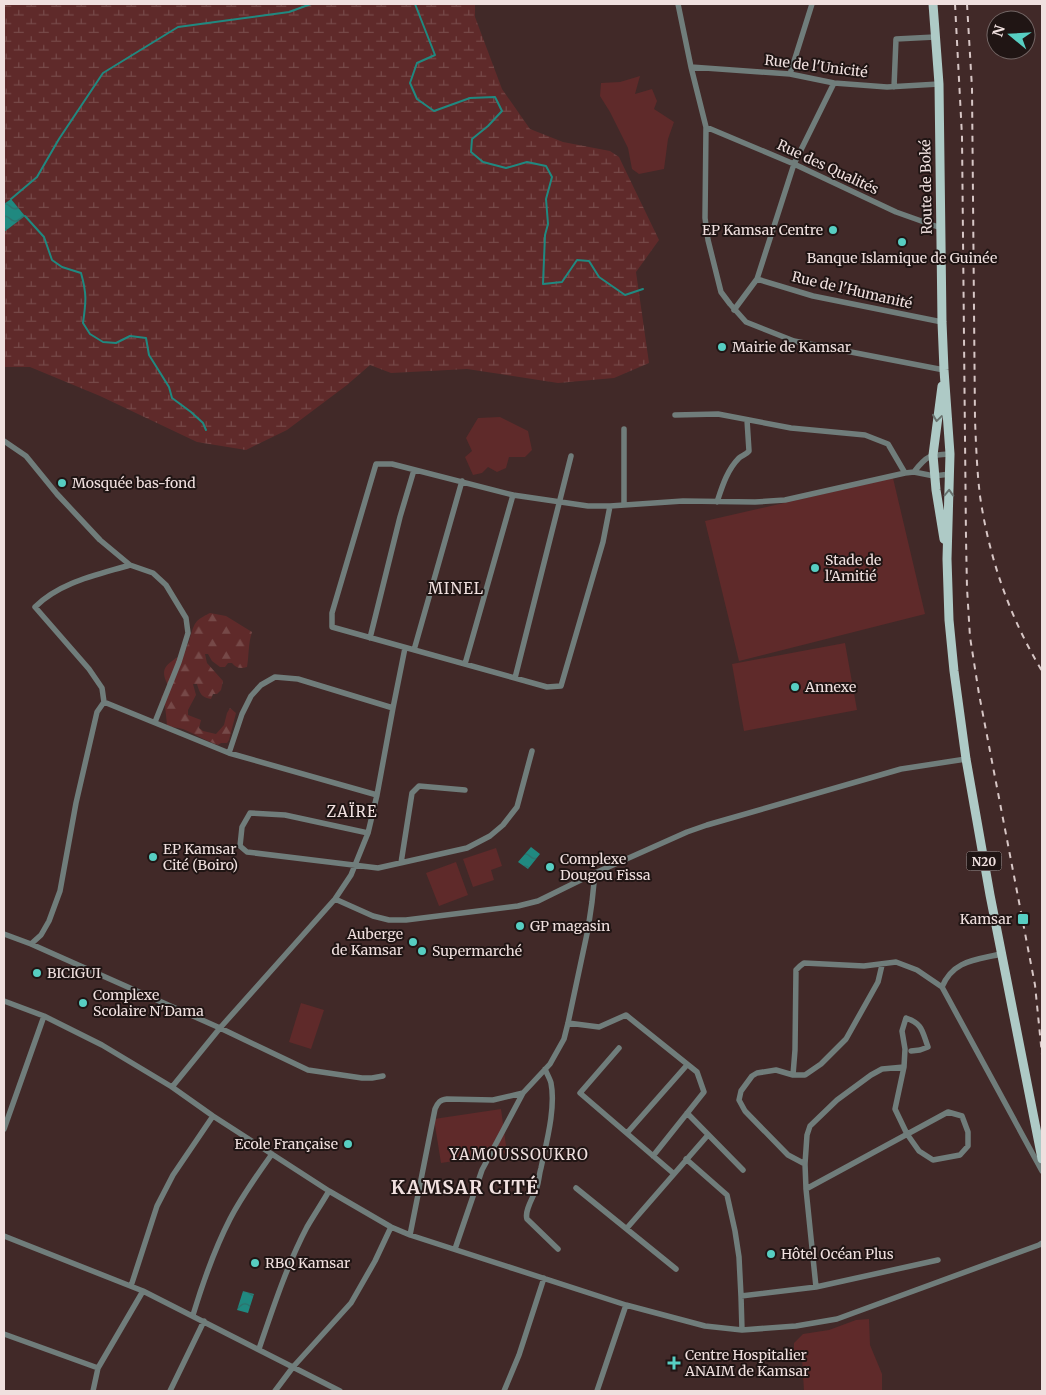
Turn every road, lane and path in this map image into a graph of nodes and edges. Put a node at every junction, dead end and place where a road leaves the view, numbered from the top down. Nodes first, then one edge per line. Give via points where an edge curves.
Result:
1 (678, 4) edge
2 (812, 4) edge
3 (933, 4) edge
4 (935, 38) junction
5 (691, 66) junction
6 (790, 74) junction
7 (834, 83) junction
8 (939, 84) junction
9 (894, 87) junction
10 (706, 127) junction
11 (794, 164) junction
12 (941, 228) junction
13 (757, 279) junction
14 (734, 310) junction
15 (942, 322) junction
16 (944, 370) junction
17 (675, 414) dead end
18 (747, 420) junction
19 (624, 429) dead end
20 (4, 441) edge
21 (950, 454) junction
22 (933, 455) junction
23 (572, 456) dead end
24 (414, 470) junction
25 (914, 472) junction
26 (905, 473) junction
27 (950, 474) junction
28 (934, 476) junction
29 (462, 481) junction
30 (513, 495) junction
31 (560, 502) junction
32 (718, 502) junction
33 (624, 505) junction
34 (610, 506) junction
35 (947, 559) junction
36 (130, 565) junction
37 (370, 638) junction
38 (405, 648) junction
39 (414, 650) junction
40 (465, 664) junction
41 (515, 678) junction
42 (104, 702) junction
43 (393, 708) junction
44 (155, 722) junction
45 (532, 751) dead end
46 (229, 753) junction
47 (966, 759) junction
48 (465, 790) dead end
49 (378, 795) junction
50 (368, 833) junction
51 (401, 863) junction
52 (355, 866) junction
53 (595, 874) junction
54 (335, 898) junction
55 (4, 934) edge
56 (31, 944) junction
57 (1001, 954) junction
58 (882, 965) junction
59 (942, 987) junction
60 (4, 1001) edge
61 (44, 1016) junction
62 (568, 1023) junction
63 (220, 1028) junction
64 (619, 1048) dead end
65 (912, 1051) dead end
66 (687, 1065) junction
67 (904, 1067) junction
68 (546, 1069) junction
69 (793, 1075) junction
70 (383, 1076) dead end
71 (172, 1087) junction
72 (523, 1093) junction
73 (687, 1113) junction
74 (213, 1116) junction
75 (1039, 1128) edge
76 (4, 1129) edge
77 (627, 1133) junction
78 (907, 1134) junction
79 (708, 1135) junction
80 (272, 1154) junction
81 (653, 1156) junction
82 (686, 1159) junction
83 (1042, 1159) edge
84 (805, 1164) junction
85 (743, 1170) dead end
86 (1042, 1171) edge
87 (673, 1174) junction
88 (576, 1188) dead end
89 (806, 1189) junction
90 (329, 1191) junction
91 (391, 1227) junction
92 (627, 1228) junction
93 (410, 1235) junction
94 (4, 1236) edge
95 (1041, 1244) edge
96 (455, 1249) junction
97 (558, 1249) dead end
98 (938, 1260) dead end
99 (676, 1269) dead end
100 (544, 1278) junction
101 (130, 1286) junction
102 (816, 1287) junction
103 (143, 1291) junction
104 (741, 1296) junction
105 (626, 1304) junction
106 (193, 1316) junction
107 (204, 1321) junction
108 (742, 1330) junction
109 (4, 1334) edge
110 (259, 1349) junction
111 (293, 1367) junction
112 (98, 1368) junction
113 (93, 1391) edge
114 (170, 1391) edge
115 (275, 1391) edge
116 (340, 1391) edge
117 (504, 1391) edge
118 (597, 1391) edge

1 - 5 street
2 - 6 street
3 - 4 main road, Route de Boké
4 - 8 main road, Route de Boké
4 - 9 street via 896,39
5 - 6 street, Rue de l'Unicité
5 - 10 street
6 - 7 street, Rue de l'Unicité
7 - 9 street, Rue de l'Unicité
7 - 11 street
8 - 9 street, Rue de l'Unicité
8 - 12 main road, Route de Boké
10 - 11 street, Rue des Qualités
10 - 14 street via 705,218 708,240 721,292
11 - 12 street, Rue des Qualités via 896,212
11 - 13 street
12 - 15 main road, Route de Boké
13 - 14 street
13 - 15 street, Rue de l'Humanité via 812,296
14 - 16 street via 746,322 794,341
15 - 16 main road, Route de Boké
16 - 21 main road, N20
16 -> 22 main road, N20
17 - 18 street via 718,414
18 - 26 street via 865,435 888,444
18 - 32 street via 749,451 730,471
19 - 33 street
20 - 36 street via 26,456 100,540
21 - 22 street
21 - 27 main road, N20
22 - 25 street
22 - 28 main road, N20
23 - 31 street
24 - 29 street
24 - 37 street
24 - 37 street via 376,464 332,614 332,627
25 - 26 street
25 - 28 street
26 - 32 street via 785,500
27 - 28 street
35 -> 27 main road, N20
28 - 35 main road, N20
29 - 30 street
29 - 39 street
30 - 31 street
30 - 40 street
31 - 34 street
31 - 41 street
32 - 33 street
33 - 34 street
34 - 41 street via 598,560 561,686 547,687
35 - 47 main road, N20 via 949,620
36 - 42 street via 58,590 35,607 89,669 102,688
36 - 44 street via 160,579 186,618 188,633
37 - 38 street
38 - 39 street
38 - 43 street
39 - 40 street
40 - 41 street
42 - 44 street
42 - 56 street via 97,712 60,891 50,921
43 - 46 street via 298,679 275,677 251,696
43 - 49 street
44 - 46 street
45 - 51 street via 517,807 503,825 467,848
46 - 49 street
47 - 53 street via 901,770 707,825
47 - 57 main road, N20
48 - 51 street via 419,786 412,792
49 - 50 street
50 - 52 street
50 - 52 street via 285,815 250,812 242,827 240,846 247,852
51 - 52 street via 378,868
52 - 54 street
53 - 54 street via 525,905 406,920 373,916
53 - 62 street via 588,929
54 - 63 street
55 - 56 street
56 - 63 street
57 - 59 street via 963,963 950,972
57 - 75 main road, N20
58 - 59 street via 896,962 917,970
58 - 69 street via 878,982 846,1039 813,1070 805,1075
58 - 69 street via 804,963 797,968
59 - 86 street
60 - 61 street
61 - 71 street via 102,1045
61 - 76 street
62 - 66 street via 599,1026 626,1015
62 - 68 street via 564,1039
63 - 70 street via 308,1070 362,1078
63 - 71 street
64 - 77 street via 580,1093
65 - 67 street via 928,1047 920,1026 906,1018 902,1031
66 - 73 street via 697,1072 704,1092
66 - 77 street
67 - 78 street via 895,1109
67 - 84 street via 882,1069 871,1075 814,1121 807,1135
68 - 72 street
68 - 97 street via 552,1102 549,1134 534,1197 526,1216
69 - 84 street via 776,1070 757,1073 746,1083 739,1100 745,1112 788,1155
71 - 74 street
72 - 93 street via 493,1100 447,1099 438,1103
72 - 96 street via 482,1170
73 - 79 street
73 - 81 street
74 - 80 street
74 - 101 street via 173,1175 157,1206
75 - 83 main road, N20
77 - 81 street
78 - 78 street via 919,1151 933,1160 960,1155 968,1146 968,1132 962,1116 948,1112
78 - 89 street
79 - 82 street
79 - 85 street
80 - 90 street
80 - 106 street via 230,1219 207,1270
81 - 87 street
82 - 87 street
82 - 104 street via 727,1195 735,1231
84 - 89 street
87 - 92 street
88 - 92 street
89 - 102 street
90 - 91 street
90 - 110 street via 307,1227
91 - 93 street
91 - 111 street via 351,1303
92 - 99 street
93 - 96 street
94 - 101 street
95 - 108 street via 837,1319
96 - 100 street
98 - 102 street
100 - 105 street
100 - 117 street
101 - 103 street
102 - 104 street
103 - 106 street
103 - 112 street
104 - 108 street
105 - 108 street via 704,1326
105 - 118 street
106 - 107 street
107 - 110 street
107 - 114 street
109 - 112 street
110 - 111 street
111 - 115 street
111 - 116 street
112 - 113 street

